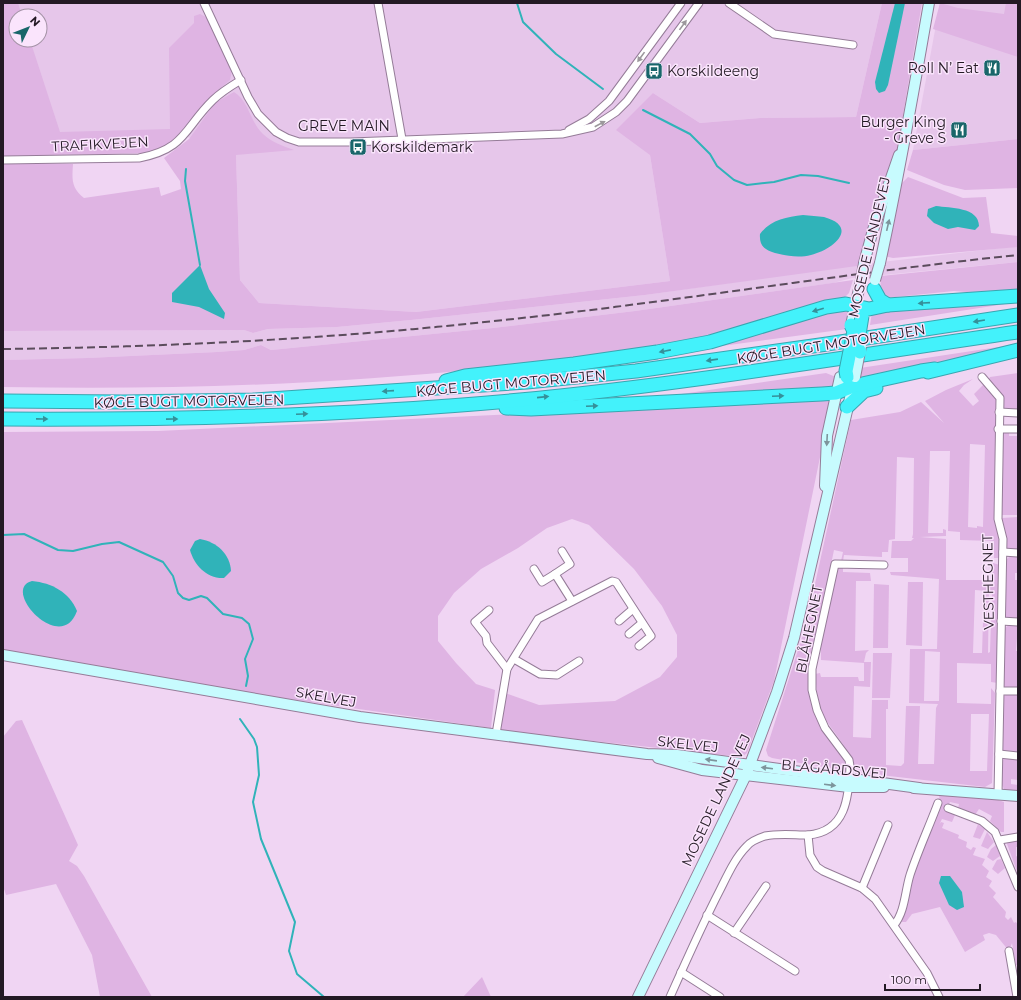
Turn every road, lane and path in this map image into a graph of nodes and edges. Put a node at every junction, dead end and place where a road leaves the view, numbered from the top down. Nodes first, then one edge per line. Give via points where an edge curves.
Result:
1 (204, 3) edge
2 (378, 3) edge
3 (681, 3) edge
4 (699, 3) edge
5 (729, 3) edge
6 (929, 3) edge
7 (854, 45) dead end
8 (241, 80) junction
9 (562, 134) junction
10 (402, 139) junction
11 (902, 149) junction
12 (3, 160) edge
13 (875, 284) junction
14 (1018, 296) edge
15 (888, 305) junction
16 (860, 314) junction
17 (1018, 315) edge
18 (1018, 332) edge
19 (1018, 350) edge
20 (860, 352) joint
21 (935, 369) junction
22 (982, 376) dead end
23 (849, 380) junction
24 (418, 389) junction
25 (835, 397) junction
26 (3, 401) edge
27 (441, 406) junction
28 (847, 407) junction
29 (999, 412) junction
30 (1018, 412) edge
31 (3, 419) edge
32 (998, 429) junction
33 (1018, 429) edge
34 (822, 514) junction
35 (562, 551) dead end
36 (1003, 552) junction
37 (1018, 553) edge
38 (884, 565) dead end
39 (534, 569) dead end
40 (555, 574) junction
41 (572, 601) junction
42 (633, 609) junction
43 (489, 610) dead end
44 (619, 620) dead end
45 (1002, 621) junction
46 (1018, 622) edge
47 (642, 623) junction
48 (629, 634) dead end
49 (639, 646) dead end
50 (3, 655) edge
51 (514, 659) junction
52 (579, 661) dead end
53 (508, 669) junction
54 (1000, 691) junction
55 (1018, 691) edge
56 (496, 734) junction
57 (999, 754) junction
58 (1018, 756) edge
59 (748, 770) junction
60 (849, 782) junction
61 (998, 794) junction
62 (1018, 796) edge
63 (938, 803) dead end
64 (948, 808) dead end
65 (888, 825) dead end
66 (808, 835) junction
67 (1018, 837) edge
68 (1000, 840) junction
69 (766, 886) dead end
70 (1018, 887) edge
71 (862, 888) junction
72 (707, 915) junction
73 (894, 925) junction
74 (734, 933) junction
75 (1009, 951) dead end
76 (795, 971) dead end
77 (681, 972) junction
78 (638, 997) edge
79 (670, 997) edge
80 (720, 997) edge
81 (939, 997) edge
82 (1016, 997) edge

1 - 8 street, GREVE MAIN
2 - 10 street
3 -> 9 street, GREVE MAIN via 609,101 589,119
9 -> 4 street, GREVE MAIN via 593,127 616,112
5 - 7 street via 774,34
6 - 11 main road, MOSEDE LANDEVEJ
8 - 10 street, GREVE MAIN via 258,114 276,132 287,138 299,142
8 - 12 street, TRAFIKVEJEN via 214,98 180,140 154,155 139,158
9 - 10 street, GREVE MAIN
13 -> 11 main road, MOSEDE LANDEVEJ, bridge via 900,170
11 - 16 main road, MOSEDE LANDEVEJ, bridge via 882,200 864,263
13 - 15 highway via 880,300
13 - 16 main road, MOSEDE LANDEVEJ
14 -> 15 highway
15 - 16 highway
16 - 20 highway, bridge via 857,347
16 - 23 highway, bridge via 846,371
16 -> 24 highway via 846,304 826,307 710,342 574,364 465,376
17 -> 24 highway, KØGE BUGT MOTORVEJEN via 636,371
27 -> 18 highway, KØGE BUGT MOTORVEJEN via 670,384
19 - 21 highway
20 - 23 main road, MOSEDE LANDEVEJ, bridge
21 - 23 highway
21 - 28 highway via 864,391
22 - 29 street, VESTHEGNET via 1000,398
23 - 25 highway
23 - 28 main road, MOSEDE LANDEVEJ
24 -> 26 highway, KØGE BUGT MOTORVEJEN via 253,400
27 -> 25 highway via 531,409 822,394
25 -> 34 main road, MOSEDE LANDEVEJ via 827,436
31 -> 27 highway, KØGE BUGT MOTORVEJEN via 260,417
28 - 34 main road, MOSEDE LANDEVEJ
29 - 30 street
29 - 32 street, VESTHEGNET
32 - 33 street
32 - 36 street, VESTHEGNET via 998,519
34 - 59 main road, MOSEDE LANDEVEJ via 789,657
35 - 40 street via 570,564
36 - 37 street
36 - 45 street, VESTHEGNET
38 - 60 street, BLÅHEGNET via 835,564 812,669 812,690 817,710 825,728 848,760
39 - 40 street via 542,582
40 - 41 street
41 - 42 street via 612,581 616,582
41 - 51 street via 538,619
42 - 44 street
42 - 47 street
43 - 53 street via 475,622 486,636 487,643
45 - 46 street
45 - 54 street, VESTHEGNET
47 - 48 street
47 - 49 street via 651,636
50 - 56 main road, SKELVEJ via 360,717
51 - 52 street via 540,674 557,675
51 - 53 street
53 - 56 street
54 - 55 street
54 - 57 street, VESTHEGNET
56 - 59 main road, SKELVEJ via 647,754 702,770
57 - 58 street
57 - 61 street, VESTHEGNET
59 - 60 main road, BLÅGÅRDSVEJ
59 - 78 main road, MOSEDE LANDEVEJ
60 - 61 main road, BLÅGÅRDSVEJ
60 - 66 street via 842,815 824,832
61 - 62 main road, BLÅGÅRDSVEJ
63 - 73 street via 913,866 900,915
64 - 68 street via 985,823
65 - 71 street
66 - 71 street via 810,855 817,866
66 - 72 street via 772,835 748,844 738,857
67 - 68 street
68 - 70 street
69 - 74 street
71 - 73 street via 875,899
72 - 74 street
72 - 77 street
73 - 81 street via 927,973
74 - 76 street
75 - 82 street
77 - 79 street
77 - 80 street

